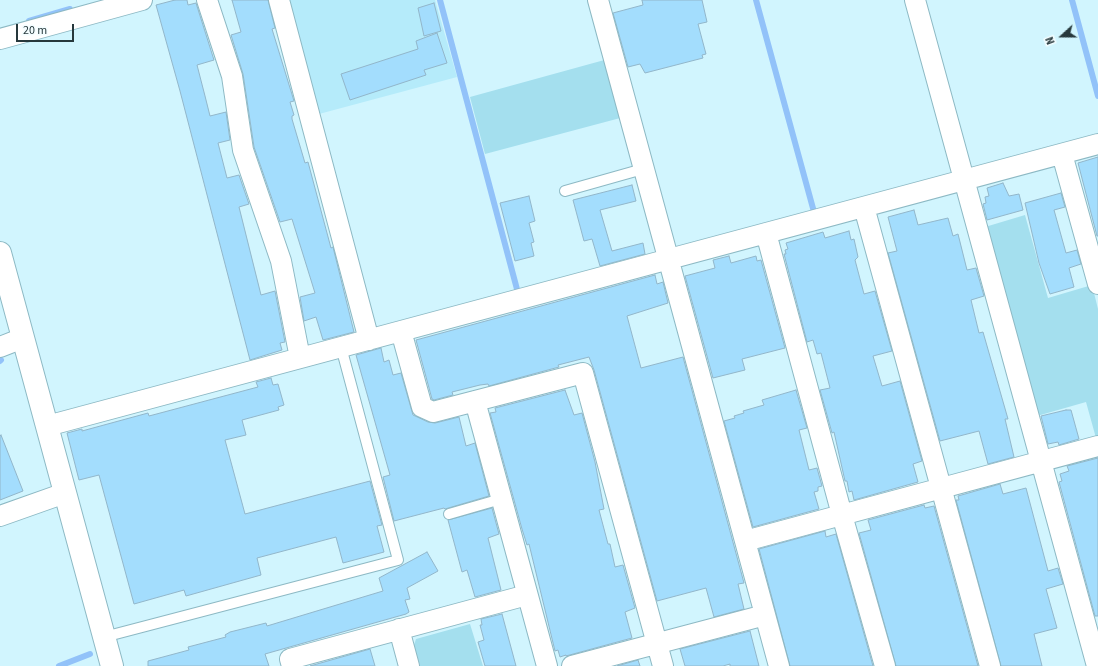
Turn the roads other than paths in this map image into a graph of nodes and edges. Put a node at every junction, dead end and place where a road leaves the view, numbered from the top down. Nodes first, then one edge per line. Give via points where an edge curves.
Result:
1 (142, 0) edge
2 (207, 0) edge
3 (280, 0) edge
4 (598, 0) edge
5 (914, 0) edge
6 (0, 39) edge
7 (1098, 144) edge
8 (1062, 154) junction
9 (643, 169) junction
10 (964, 180) junction
11 (565, 191) dead end
12 (864, 207) junction
13 (766, 233) junction
14 (0, 253) edge
15 (668, 260) junction
16 (1098, 284) edge
17 (401, 331) junction
18 (23, 338) junction
19 (369, 340) junction
20 (0, 347) edge
21 (341, 347) junction
22 (300, 358) junction
23 (475, 401) junction
24 (47, 426) junction
25 (1098, 446) edge
26 (1041, 462) junction
27 (941, 488) junction
28 (65, 492) junction
29 (501, 499) junction
30 (449, 514) dead end
31 (842, 515) junction
32 (0, 516) edge
33 (745, 541) junction
34 (527, 595) junction
35 (765, 615) junction
36 (399, 629) junction
37 (104, 636) junction
38 (657, 643) junction
39 (112, 666) edge
40 (292, 666) edge
41 (409, 666) edge
42 (547, 666) edge
43 (572, 666) edge
44 (663, 666) edge
45 (779, 666) edge
46 (885, 666) edge
47 (990, 666) edge
48 (1097, 666) edge

1 - 6 street
2 - 22 street via 232,76 243,150 281,260
3 - 19 street
4 - 9 street
5 - 10 street
7 - 8 street
8 - 10 street
8 - 16 street
9 - 11 lane
9 - 15 street
10 - 12 street
10 - 26 street
12 - 13 street
12 - 27 street
13 - 15 street
13 - 31 street
14 - 18 street
15 - 17 street
15 - 33 street
17 - 19 street
17 - 23 street via 422,407 433,412
18 - 20 street
18 - 24 street
19 - 21 street
21 - 22 street
21 - 37 lane via 398,560
22 - 24 street
23 - 29 street
23 - 38 street via 583,373
24 - 28 street
25 - 26 street
26 - 27 street
26 - 48 street
27 - 31 street
27 - 47 street
28 - 32 street
28 - 37 street
29 - 30 lane
29 - 34 street
31 - 33 street
31 - 46 street
33 - 35 street
34 - 36 street
34 - 42 street
35 - 38 street
35 - 45 street
36 - 40 street via 290,659
36 - 41 street
37 - 39 street
38 - 43 street
38 - 44 street

